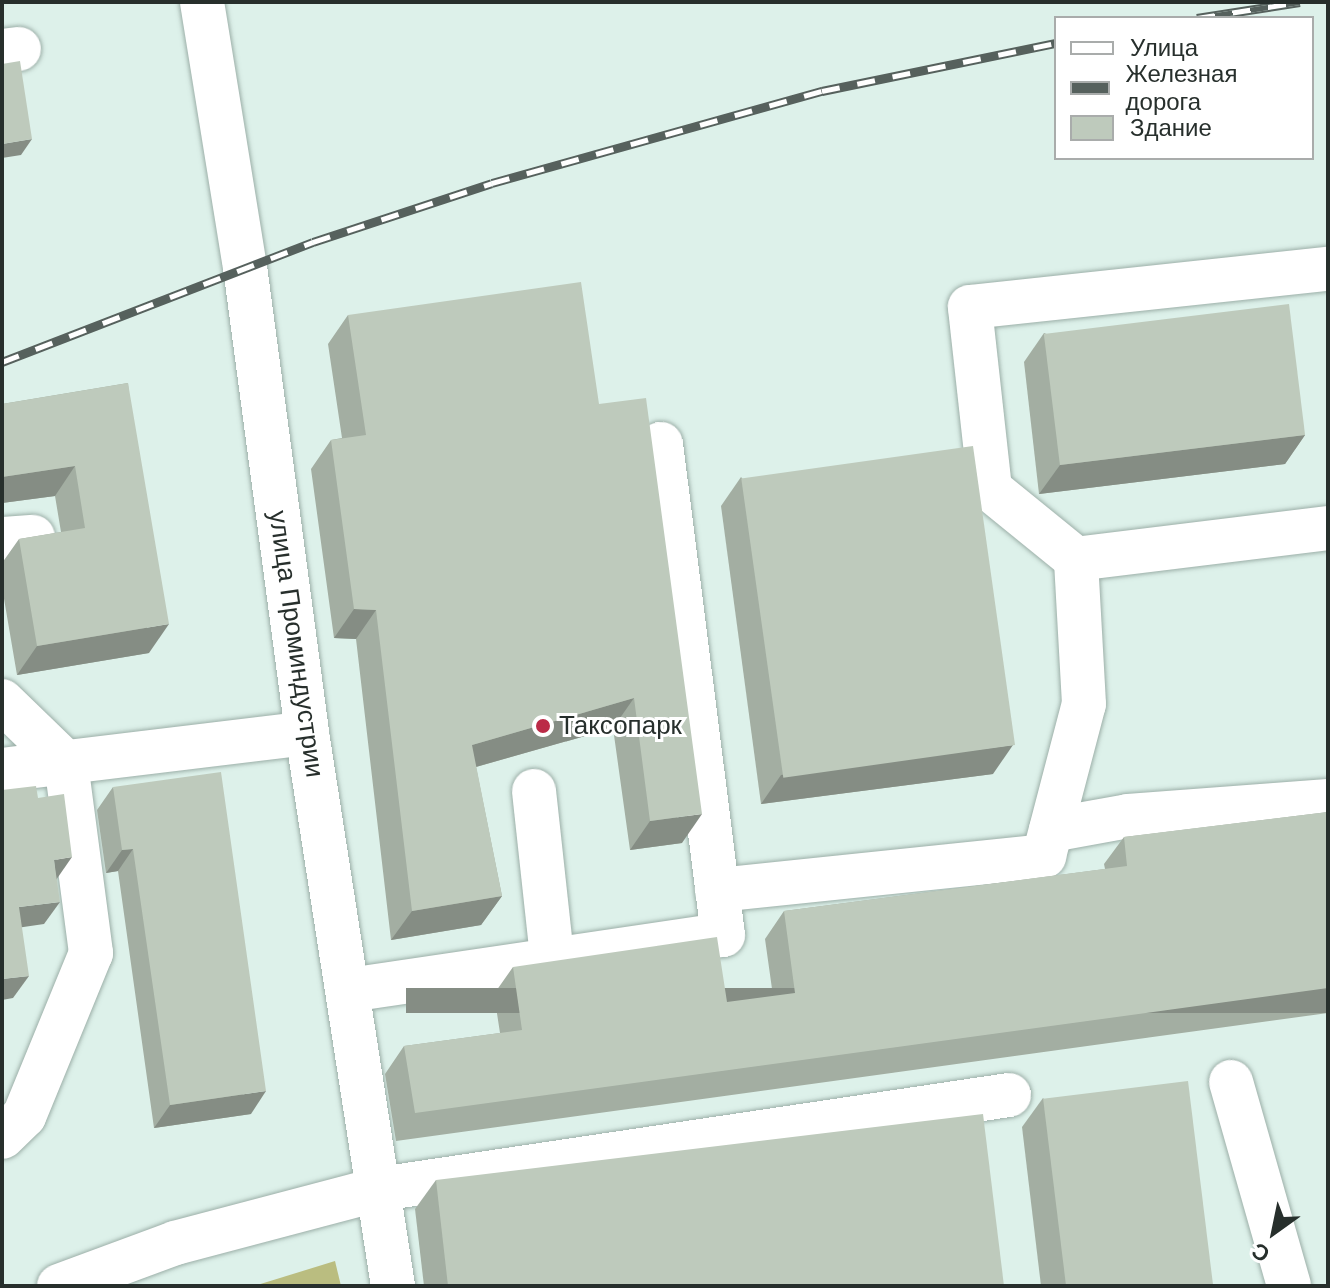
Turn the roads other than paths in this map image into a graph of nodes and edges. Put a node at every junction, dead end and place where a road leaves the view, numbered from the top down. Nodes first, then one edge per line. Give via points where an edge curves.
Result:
1 (202, 2) edge
2 (1328, 269) edge
3 (661, 444) dead end
4 (1328, 528) edge
5 (1076, 559) junction
6 (2, 701) edge
7 (307, 733) junction
8 (66, 763) junction
9 (2, 770) edge
10 (534, 791) dead end
11 (1328, 801) edge
12 (1051, 830) junction
13 (717, 890) junction
14 (552, 957) junction
15 (349, 990) junction
16 (1231, 1082) dead end
17 (1009, 1095) dead end
18 (2, 1137) edge
19 (380, 1189) junction
20 (59, 1286) edge
21 (393, 1286) edge
22 (1289, 1286) edge

1 - 7 main road, улица Проминдустрии via 245,267
2 - 5 main road via 970,307 990,489
3 - 13 main road
4 - 5 main road
5 - 12 main road via 1084,704
6 - 8 main road
7 - 8 main road
7 - 15 main road, улица Проминдустрии
8 - 9 main road
8 - 18 main road via 91,953 24,1116
10 - 14 main road
11 - 12 main road via 1128,816
12 - 13 main road via 1044,856
13 - 14 main road via 723,935
14 - 15 main road
15 - 19 main road, улица Проминдустрии
16 - 22 main road
17 - 19 main road
19 - 20 main road via 175,1243
19 - 21 main road, улица Проминдустрии

